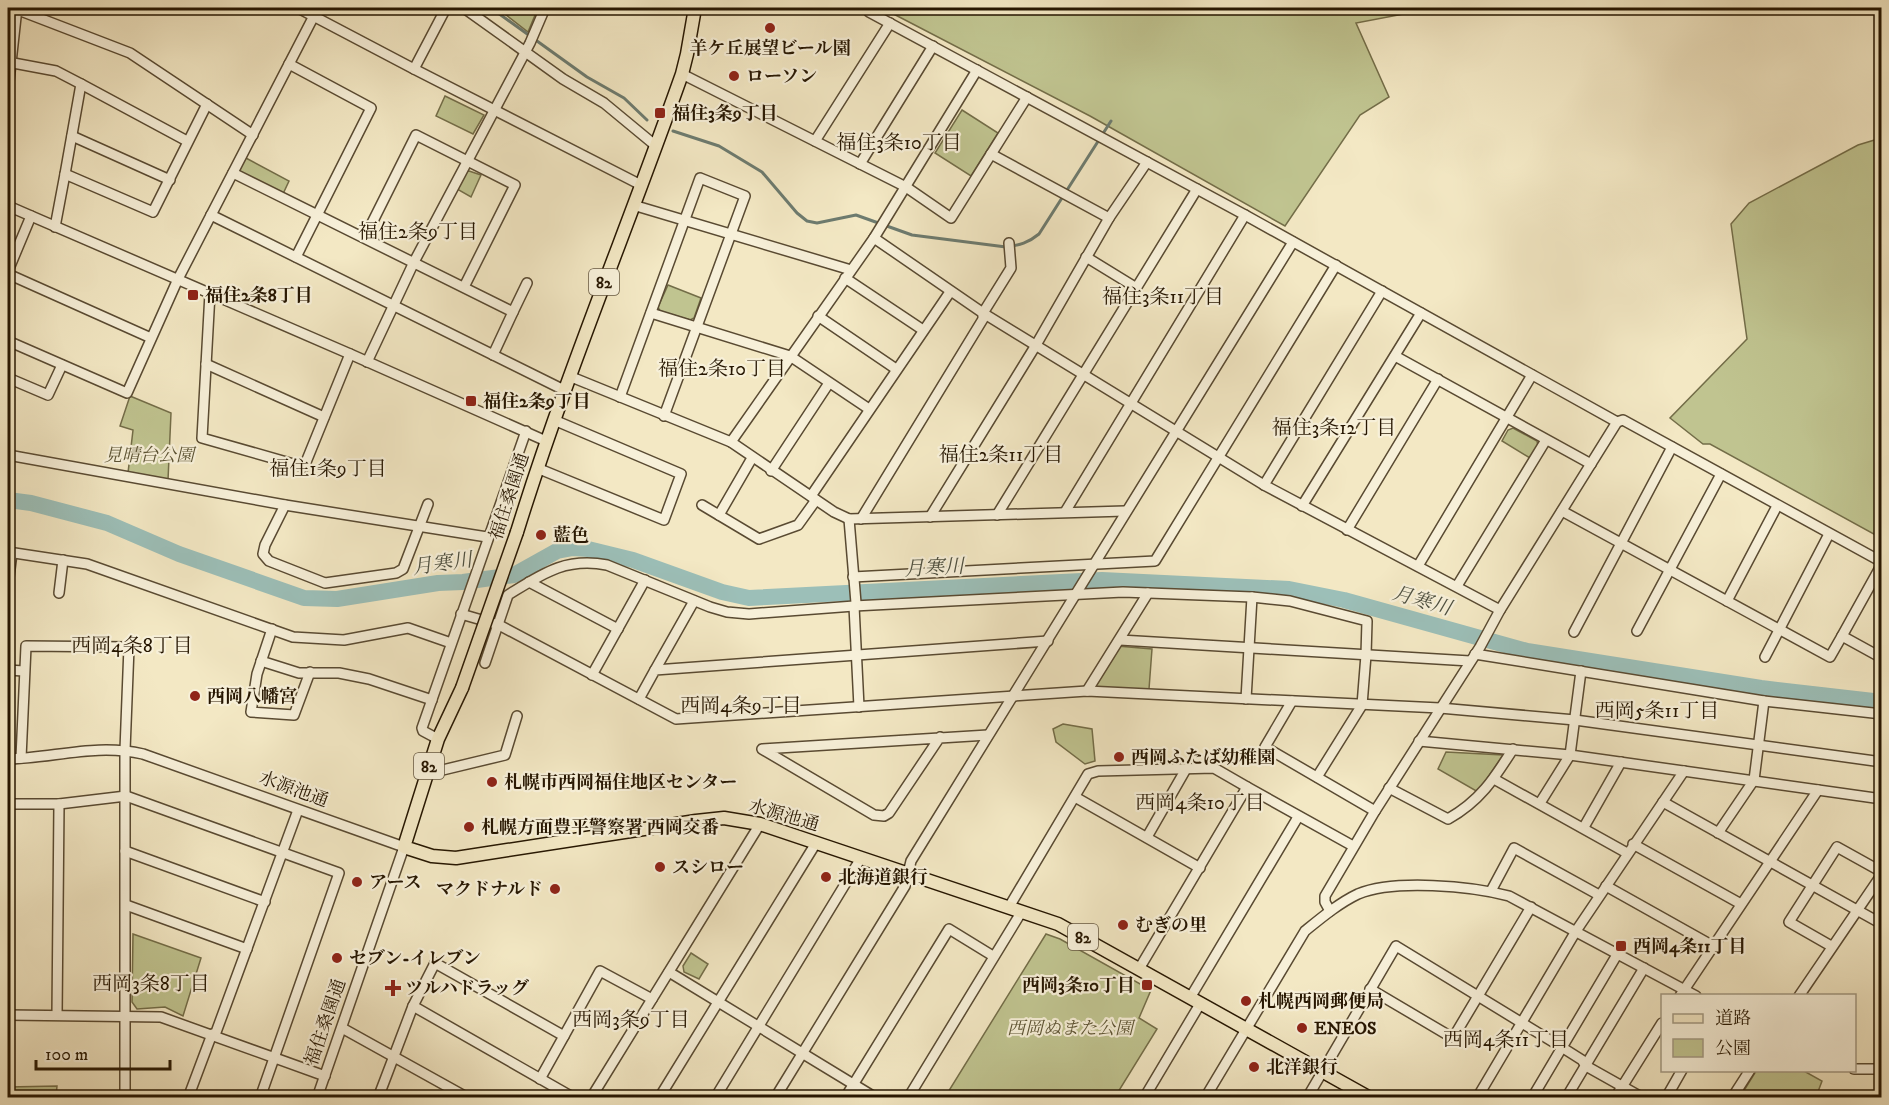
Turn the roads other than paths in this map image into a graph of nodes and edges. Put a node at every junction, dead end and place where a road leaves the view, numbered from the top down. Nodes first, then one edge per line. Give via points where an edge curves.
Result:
1 (16, 8) edge
2 (298, 8) edge
3 (318, 8) edge
4 (446, 8) edge
5 (464, 8) edge
6 (545, 8) edge
7 (695, 8) edge
8 (868, 12) dead end
9 (313, 17) junction
10 (890, 23) junction
11 (933, 46) junction
12 (524, 53) junction
13 (9, 63) edge
14 (289, 64) junction
15 (414, 69) junction
16 (977, 70) junction
17 (682, 74) junction
18 (81, 84) junction
19 (8, 90) edge
20 (1027, 97) junction
21 (207, 104) junction
22 (495, 110) junction
23 (253, 135) junction
24 (72, 136) junction
25 (188, 141) junction
26 (815, 141) junction
27 (656, 146) junction
28 (991, 154) junction
29 (468, 160) junction
30 (1148, 162) junction
31 (860, 164) junction
32 (233, 173) junction
33 (65, 174) junction
34 (170, 180) junction
35 (641, 185) junction
36 (906, 187) junction
37 (1197, 189) junction
38 (633, 205) junction
39 (8, 206) edge
40 (316, 214) junction
41 (211, 215) junction
42 (1245, 215) junction
43 (31, 216) junction
44 (1109, 218) junction
45 (685, 221) junction
46 (55, 227) junction
47 (876, 234) junction
48 (730, 235) junction
49 (365, 237) junction
50 (1293, 242) junction
51 (1009, 248) dead end
52 (1086, 256) junction
53 (296, 257) junction
54 (414, 262) junction
55 (1336, 265) junction
56 (8, 273) edge
57 (848, 274) junction
58 (178, 279) junction
59 (527, 283) dead end
60 (1135, 286) junction
61 (464, 287) junction
62 (1383, 291) junction
63 (950, 292) junction
64 (210, 293) junction
65 (392, 305) junction
66 (513, 312) junction
67 (651, 313) junction
68 (1422, 313) junction
69 (983, 314) junction
70 (818, 316) junction
71 (697, 327) junction
72 (923, 330) junction
73 (151, 338) junction
74 (8, 341) edge
75 (1036, 345) junction
76 (350, 354) junction
77 (493, 355) junction
78 (790, 356) junction
79 (1395, 356) junction
80 (367, 362) junction
81 (206, 364) junction
82 (62, 365) junction
83 (896, 369) junction
84 (1083, 374) junction
85 (1533, 375) junction
86 (569, 376) junction
87 (8, 378) edge
88 (1438, 379) junction
89 (830, 383) junction
90 (564, 390) junction
91 (620, 397) junction
92 (1130, 403) junction
93 (869, 408) junction
94 (664, 416) junction
95 (324, 417) junction
96 (1509, 418) junction
97 (554, 420) junction
98 (1617, 422) junction
99 (1175, 430) junction
100 (526, 431) junction
101 (1546, 440) junction
102 (546, 441) junction
103 (731, 442) junction
104 (1672, 447) junction
105 (8, 455) edge
106 (752, 458) junction
107 (1219, 458) junction
108 (1591, 464) junction
109 (537, 468) junction
110 (771, 471) junction
111 (1721, 474) junction
112 (1264, 485) junction
113 (813, 498) junction
114 (428, 504) dead end
115 (285, 505) junction
116 (702, 505) dead end
117 (1302, 506) junction
118 (1777, 506) junction
119 (1125, 511) junction
120 (1562, 511) junction
121 (1065, 512) junction
122 (719, 514) junction
123 (997, 515) junction
124 (930, 517) junction
125 (849, 519) junction
126 (861, 519) junction
127 (420, 526) junction
128 (1347, 530) junction
129 (1829, 534) junction
130 (487, 537) junction
131 (1622, 543) junction
132 (10, 552) edge
133 (63, 560) junction
134 (1881, 563) edge
135 (1418, 566) junction
136 (1091, 567) junction
137 (1670, 570) junction
138 (854, 579) junction
139 (645, 580) junction
140 (529, 582) junction
141 (8, 585) edge
142 (1457, 586) junction
143 (59, 593) dead end
144 (1075, 593) junction
145 (1148, 593) junction
146 (1252, 597) junction
147 (694, 601) junction
148 (1727, 602) junction
149 (855, 604) junction
150 (1500, 610) junction
151 (461, 614) junction
152 (499, 626) junction
153 (272, 629) junction
154 (618, 629) junction
155 (1779, 629) junction
156 (1637, 631) dead end
157 (1574, 632) dead end
158 (1842, 636) junction
159 (1120, 640) junction
160 (1048, 641) junction
161 (451, 643) junction
162 (1249, 648) junction
163 (1475, 654) junction
164 (1366, 655) junction
165 (856, 656) junction
166 (1765, 657) dead end
167 (1881, 657) edge
168 (261, 661) junction
169 (485, 663) dead end
170 (8, 670) edge
171 (655, 670) junction
172 (24, 671) junction
173 (1581, 671) junction
174 (310, 672) junction
175 (592, 675) junction
176 (1087, 691) junction
177 (1012, 697) junction
178 (639, 699) junction
179 (1246, 699) junction
180 (432, 700) junction
181 (1764, 700) junction
182 (1292, 701) junction
183 (1362, 705) junction
184 (859, 707) junction
185 (1440, 708) junction
186 (1881, 714) edge
187 (517, 716) dead end
188 (1575, 720) junction
189 (988, 735) junction
190 (940, 737) junction
191 (438, 740) junction
192 (1419, 741) junction
193 (1759, 745) junction
194 (1513, 749) junction
195 (125, 750) junction
196 (1570, 755) junction
197 (21, 758) junction
198 (8, 759) edge
199 (1621, 762) junction
200 (1881, 762) edge
201 (1186, 769) junction
202 (1684, 771) junction
203 (426, 774) junction
204 (1317, 777) junction
205 (1494, 779) junction
206 (1754, 780) junction
207 (1247, 787) junction
208 (1389, 788) junction
209 (1818, 790) junction
210 (126, 796) junction
211 (1075, 797) junction
212 (1881, 799) edge
213 (1663, 802) junction
214 (1540, 803) junction
215 (8, 804) edge
216 (59, 804) junction
217 (298, 810) junction
218 (1375, 811) junction
219 (1298, 817) junction
220 (760, 824) junction
221 (1584, 827) junction
222 (1718, 834) junction
223 (1147, 837) junction
224 (816, 843) junction
225 (1353, 846) junction
226 (404, 847) junction
227 (1630, 848) junction
228 (125, 851) junction
229 (282, 853) junction
230 (861, 858) junction
231 (1769, 862) junction
232 (1200, 868) junction
233 (907, 873) junction
234 (1881, 873) edge
235 (1812, 885) junction
236 (1606, 886) junction
237 (1491, 891) junction
238 (1599, 895) junction
239 (264, 902) junction
240 (1741, 904) junction
241 (126, 905) junction
242 (1009, 907) junction
243 (1532, 907) junction
244 (1856, 910) junction
245 (1022, 911) junction
246 (1330, 911) junction
247 (1881, 924) edge
248 (1576, 931) junction
249 (1713, 946) junction
250 (1832, 946) junction
251 (247, 949) junction
252 (1618, 953) junction
253 (993, 956) junction
254 (1644, 968) junction
255 (1139, 969) junction
256 (669, 972) junction
257 (1370, 989) junction
258 (1682, 992) edge
259 (1800, 994) edge
260 (1478, 997) junction
261 (652, 999) junction
262 (718, 1001) junction
263 (1195, 1001) junction
264 (413, 1006) junction
265 (8, 1015) edge
266 (57, 1015) junction
267 (125, 1016) junction
268 (1521, 1023) junction
269 (1661, 1025) edge
270 (759, 1026) junction
271 (342, 1028) junction
272 (1246, 1029) junction
273 (214, 1035) junction
274 (564, 1036) junction
275 (1563, 1047) junction
276 (802, 1053) junction
277 (394, 1056) junction
278 (275, 1057) junction
279 (1586, 1066) junction
280 (1856, 1069) edge
281 (1881, 1069) edge
282 (1321, 1071) junction
283 (1681, 1072) edge
284 (1749, 1072) edge
285 (325, 1076) junction
286 (540, 1079) junction
287 (853, 1084) junction
288 (1622, 1086) junction
289 (125, 1098) edge
290 (188, 1098) edge
291 (260, 1098) edge
292 (317, 1098) edge
293 (378, 1098) edge
294 (468, 1098) edge
295 (574, 1098) edge
296 (591, 1098) edge
297 (659, 1098) edge
298 (716, 1098) edge
299 (775, 1098) edge
300 (845, 1098) edge
301 (876, 1098) edge
302 (908, 1098) edge
303 (1144, 1098) edge
304 (1204, 1098) edge
305 (1306, 1098) edge
306 (1370, 1098) edge
307 (1477, 1098) edge
308 (1532, 1098) edge
309 (1566, 1098) edge
310 (1615, 1098) edge
311 (1643, 1098) edge
312 (1666, 1098) edge
313 (1732, 1098) edge

1 - 13 street
1 - 21 street via 130,52
2 - 9 street
3 - 9 street
4 - 15 street
5 - 12 street
6 - 12 street
7 - 17 main road, 福住桑園通 / 82
8 - 10 street
9 - 14 street
9 - 15 street
10 - 11 street
10 - 26 street
11 - 16 street
11 - 31 street
12 - 22 street
12 - 27 street via 604,103
13 - 18 street via 56,71
13 - 19 street
14 - 23 street
14 - 40 street via 371,108
15 - 22 street
16 - 20 street
16 - 36 street
17 - 26 street
17 - 27 main road, 福住桑園通 / 82
18 - 24 street
18 - 25 street
20 - 28 street
20 - 30 street
21 - 23 street
21 - 25 street
22 - 29 street
22 - 35 street
23 - 32 street
24 - 33 street
24 - 34 street
25 - 34 street
26 - 31 street
27 - 35 main road, 福住桑園通 / 82
28 - 36 street via 951,218
28 - 44 street
29 - 49 street via 416,135
29 - 54 street
29 - 61 street via 515,185
30 - 37 street
30 - 44 street
31 - 36 street
32 - 40 street
32 - 41 street
33 - 34 street via 153,213
33 - 46 street
35 - 38 main road, 福住桑園通 / 82
36 - 47 street
37 - 42 street
37 - 60 street
38 - 45 street
38 - 86 main road, 福住桑園通 / 82
39 - 43 street
40 - 49 street
40 - 53 street
41 - 53 street
41 - 58 street
42 - 50 street
42 - 92 street
43 - 46 street
43 - 56 street
44 - 52 street
45 - 48 street
45 - 48 street via 700,178 745,196
45 - 67 street
46 - 58 street
47 - 57 street
47 - 63 street
48 - 57 street
48 - 71 street
49 - 54 street
50 - 55 street
50 - 99 street
51 - 69 street via 1011,268
52 - 60 street
52 - 75 street
53 - 65 street
54 - 61 street
54 - 65 street
55 - 62 street
55 - 107 street
56 - 73 street
57 - 70 street
57 - 72 street
58 - 64 street
58 - 73 street
59 - 66 street
60 - 84 street
61 - 66 street
62 - 68 street
62 - 112 street
63 - 69 street
63 - 72 street
64 - 76 street
64 - 81 street
65 - 77 street
65 - 80 street
66 - 77 street
67 - 71 street
67 - 91 street
68 - 79 street
68 - 85 street
69 - 75 street
69 - 126 street
70 - 78 street
70 - 83 street
71 - 78 street
71 - 94 street
72 - 83 street
73 - 82 street via 128,393
74 - 82 street
75 - 84 street
75 - 124 street
76 - 80 street
76 - 95 street
77 - 90 street
78 - 89 street
78 - 103 street
79 - 88 street
79 - 117 street
80 - 100 street
81 - 95 street
81 - 95 street via 202,438 304,467
82 - 87 street via 48,395
83 - 93 street
84 - 92 street
84 - 123 street
85 - 96 street
85 - 98 street
86 - 90 main road, 福住桑園通 / 82
86 - 91 street
88 - 96 street
88 - 128 street
89 - 93 street
89 - 110 street
90 - 97 main road, 福住桑園通 / 82
91 - 94 street
92 - 99 street
92 - 121 street
93 - 113 street
94 - 103 street
96 - 101 street
96 - 135 street
97 - 102 main road, 福住桑園通 / 82
97 - 109 street via 681,474 664,520
98 - 104 street via 1623,420
98 - 108 street
99 - 107 street
99 - 119 street
100 - 102 street
100 - 130 street
101 - 108 street
101 - 142 street
102 - 109 main road, 福住桑園通 / 82
103 - 106 street
104 - 111 street
104 - 131 street
105 - 115 street
106 - 110 street
106 - 122 street
107 - 112 street
107 - 136 street via 1155,561
108 - 120 street
109 - 191 main road, 福住桑園通 / 82, bridge via 462,688
110 - 113 street
111 - 118 street
111 - 137 street
112 - 117 street
113 - 122 street via 798,525 759,538
113 - 125 street
114 - 127 street
115 - 127 street
115 - 127 street via 263,554 269,561 325,583 400,572
116 - 122 street
117 - 128 street
118 - 129 street
118 - 148 street
119 - 121 street
119 - 136 street
120 - 131 street
120 - 150 street
121 - 123 street
123 - 124 street
124 - 126 street
125 - 126 street
125 - 138 street
127 - 130 street
128 - 135 street
129 - 134 street
129 - 155 street
130 - 151 street
131 - 137 street
131 - 157 street
132 - 133 street
132 - 141 street
133 - 143 street
133 - 153 street via 87,564
134 - 158 street
135 - 142 street
136 - 138 street
136 - 144 street
137 - 148 street
137 - 156 street
138 - 149 street
139 - 140 street via 607,565 573,562
139 - 147 street
139 - 154 street
140 - 152 street via 508,595
140 - 154 street
142 - 150 street
144 - 145 street
144 - 149 street
144 - 160 street
145 - 146 street
145 - 159 street
146 - 162 street
146 - 164 street via 1290,601 1367,621
147 - 149 street via 727,612 749,614
147 - 171 street
148 - 155 street
149 - 165 street
150 - 163 street
151 - 152 street
151 - 161 street
152 - 169 street
152 - 175 street
153 - 161 street via 293,637 344,640 408,628
153 - 168 street
154 - 175 street
155 - 158 street via 1830,657
155 - 166 street
158 - 167 street
159 - 162 street
159 - 176 street
160 - 165 street
160 - 177 street
161 - 180 street
162 - 164 street
162 - 179 street
163 - 164 street
163 - 173 street
163 - 185 street
164 - 183 street
165 - 171 street
165 - 184 street
168 - 174 street via 299,673
168 - 174 street via 251,712 294,715
170 - 172 street
171 - 178 street
172 - 195 street via 26,646 129,647
172 - 197 street
173 - 181 street
173 - 188 street
174 - 180 street via 369,679
175 - 178 street
176 - 177 street
176 - 179 street
177 - 184 street
177 - 189 street
178 - 184 street via 676,719
179 - 182 street
180 - 191 street via 422,730
181 - 186 street
181 - 193 street
182 - 183 street
182 - 204 street via 1264,747
183 - 185 street
183 - 204 street
185 - 188 street
185 - 192 street
187 - 203 street via 505,755
188 - 193 street
188 - 196 street
189 - 190 street
189 - 233 street
190 - 190 street via 928,738 762,749 879,816 889,813
191 - 203 main road, 福住桑園通 / 82
192 - 194 street
192 - 208 street
193 - 200 street
193 - 206 street
194 - 196 street
194 - 205 street
195 - 197 street, 水源池通
195 - 210 street
195 - 217 street, 水源池通
196 - 199 street
196 - 214 street
197 - 198 street, 水源池通
199 - 202 street
199 - 221 street
201 - 207 street via 1214,768
201 - 211 street via 1098,771 1088,774
201 - 223 street
202 - 206 street
202 - 213 street
203 - 226 main road, 福住桑園通 / 82
204 - 218 street
205 - 208 street via 1476,800 1448,819
205 - 214 street
206 - 209 street
206 - 222 street
207 - 219 street
207 - 232 street
208 - 218 street
209 - 212 street
209 - 231 street
210 - 216 street
210 - 228 street
210 - 229 street
211 - 223 street
211 - 242 street
213 - 222 street
213 - 227 street
214 - 221 street
215 - 216 street
216 - 266 street
217 - 226 street, 水源池通
217 - 229 street
218 - 225 street
219 - 225 street
219 - 263 street
220 - 224 main road, 水源池通 / 82
220 - 226 main road, 水源池通 / 82 via 724,818 696,821 456,858 432,856
220 - 256 street
221 - 227 street
222 - 231 street
223 - 232 street
224 - 230 main road, 水源池通 / 82
224 - 262 street
225 - 246 street via 1325,896
226 - 271 street, 福住桑園通
227 - 236 street
227 - 240 street
228 - 239 street
228 - 241 street
229 - 239 street
229 - 278 street via 339,873
230 - 233 main road, 水源池通 / 82
230 - 270 street
231 - 235 street
231 - 240 street
232 - 255 street
233 - 242 main road, 水源池通 / 82
233 - 276 street via 905,886
234 - 235 street via 1838,847
234 - 244 street
235 - 244 street
235 - 250 street via 1789,922
236 - 238 street
236 - 249 street
237 - 238 street via 1514,848
237 - 243 street
237 - 246 street via 1396,885 1358,895
238 - 248 street
239 - 251 street
240 - 249 street
241 - 251 street
241 - 267 street
242 - 245 main road, 水源池通 / 82
243 - 248 street
243 - 260 street
244 - 247 street
244 - 250 street
245 - 253 street
245 - 255 main road, 水源池通 / 82 via 1058,924
246 - 272 street via 1305,931
248 - 252 street
248 - 268 street
249 - 258 street
250 - 259 street
251 - 273 street
252 - 254 street
252 - 275 street
253 - 287 street via 949,929
253 - 302 street
254 - 258 street
254 - 279 street
255 - 263 main road, 水源池通 / 82
256 - 261 street
256 - 262 street
257 - 260 street via 1453,1038
257 - 260 street via 1396,946
257 - 282 street
260 - 268 street
261 - 274 street via 600,971
261 - 296 street
262 - 270 street
262 - 297 street
263 - 272 main road, 水源池通 / 82
263 - 303 street
264 - 274 street via 435,963
264 - 277 street
264 - 286 street
265 - 266 street
266 - 267 street
267 - 273 street via 161,1017
267 - 289 street
268 - 275 street
268 - 307 street
269 - 288 street
270 - 276 street
270 - 298 street
271 - 277 street
271 - 285 street, 福住桑園通
272 - 282 main road, 水源池通 / 82
272 - 304 street
273 - 278 street
273 - 290 street
274 - 286 street
275 - 279 street
275 - 308 street
276 - 287 street
276 - 299 street
277 - 293 street
277 - 294 street
278 - 285 street
278 - 291 street
279 - 288 street
279 - 309 street
280 - 281 street
282 - 305 street
282 - 306 main road, 水源池通 / 82
283 - 312 street
284 - 313 street
285 - 292 street, 福住桑園通
286 - 295 street
287 - 300 street
287 - 301 street
288 - 310 street
288 - 311 street

